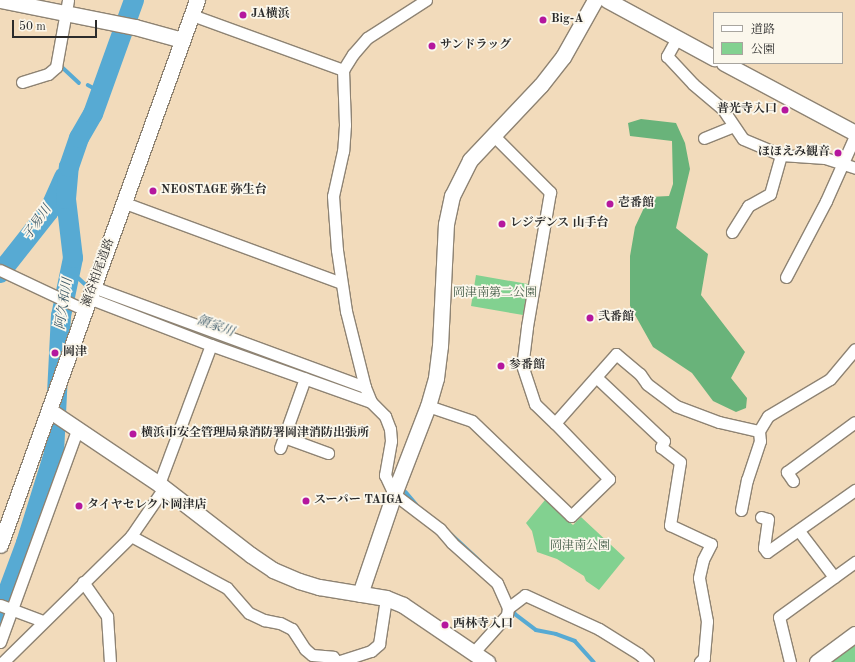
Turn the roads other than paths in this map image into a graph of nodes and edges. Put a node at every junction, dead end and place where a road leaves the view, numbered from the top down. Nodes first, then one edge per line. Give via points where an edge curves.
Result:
1 (0, 0) edge
2 (197, 0) edge
3 (426, 0) edge
4 (595, 0) edge
5 (607, 0) edge
6 (67, 7) edge
7 (192, 15) junction
8 (677, 38) junction
9 (182, 40) junction
10 (713, 57) edge
11 (726, 64) edge
12 (343, 70) junction
13 (22, 82) dead end
14 (733, 126) junction
15 (493, 135) junction
16 (855, 135) edge
17 (704, 138) dead end
18 (781, 155) junction
19 (842, 165) junction
20 (855, 168) edge
21 (125, 202) junction
22 (732, 232) dead end
23 (2, 271) edge
24 (786, 277) dead end
25 (340, 282) junction
26 (86, 300) junction
27 (212, 345) junction
28 (855, 349) edge
29 (596, 377) junction
30 (305, 378) junction
31 (366, 387) junction
32 (371, 402) junction
33 (428, 406) junction
34 (49, 410) junction
35 (855, 422) edge
36 (555, 423) junction
37 (78, 428) junction
38 (759, 431) junction
39 (284, 437) junction
40 (280, 448) dead end
41 (328, 453) dead end
42 (793, 481) dead end
43 (162, 486) junction
44 (855, 490) edge
45 (394, 494) junction
46 (741, 510) dead end
47 (761, 517) dead end
48 (799, 531) junction
49 (131, 536) junction
50 (0, 545) edge
51 (855, 562) edge
52 (834, 577) junction
53 (83, 582) junction
54 (360, 594) junction
55 (386, 598) junction
56 (7, 608) edge
57 (508, 608) junction
58 (43, 621) junction
59 (855, 634) edge
60 (0, 642) edge
61 (473, 653) junction
62 (6, 661) edge
63 (706, 661) edge
64 (110, 662) edge
65 (337, 662) edge
66 (487, 662) edge
67 (648, 662) edge
68 (790, 662) edge
69 (817, 662) edge

1 - 6 street
2 - 7 street, 瀬谷柏尾道路
3 - 12 street via 367,38
4 - 15 street via 563,57 541,85
5 - 8 street
6 - 9 street via 111,22
6 - 13 street via 56,67 48,74
7 - 9 street, 瀬谷柏尾道路
7 - 12 street
8 - 10 street
8 - 14 street via 667,56 693,84 722,108
9 - 21 street, 瀬谷柏尾道路
11 - 16 street
12 - 25 street via 343,151 333,196
14 - 17 street
14 - 18 street via 743,139
15 - 33 street via 470,160 452,196 446,224 440,346 436,378
15 - 36 street via 550,192 522,365 535,404
16 - 19 street
18 - 19 street via 824,158
18 - 22 street via 770,194 748,206
19 - 20 street
19 - 24 street
21 - 25 street
21 - 26 street, 瀬谷柏尾道路
23 - 26 street via 52,294
25 - 31 street
26 - 27 street
26 - 31 street
26 - 34 street, 瀬谷柏尾道路
27 - 30 street
27 - 43 street
28 - 38 street via 830,379 768,416
29 - 36 street
29 - 38 street via 616,354 640,374 647,384 676,406 737,428
29 - 63 street via 664,442 661,447 680,462 670,525 711,544 702,560 699,578 708,621
30 - 32 street
30 - 39 street
31 - 32 street
32 - 45 street via 385,416 390,429 385,475
33 - 36 street via 472,421 571,516 609,478
33 - 45 street
34 - 37 street
34 - 50 street, 瀬谷柏尾道路
35 - 42 street via 787,472
37 - 43 street
37 - 56 street
38 - 46 street via 760,441 747,480
39 - 40 street
39 - 41 street
43 - 49 street
43 - 54 street via 273,570 319,587
44 - 48 street
45 - 54 street
45 - 57 street via 440,529 496,583
47 - 48 street via 768,519 764,548 767,552
48 - 52 street
49 - 53 street
49 - 65 street via 227,588 249,614 292,629 305,650 312,655 333,657
51 - 52 street
52 - 68 street via 779,617
53 - 58 street
53 - 64 street via 107,616
54 - 55 street
55 - 61 street via 403,605
55 - 65 street via 379,644 371,651
56 - 58 street
56 - 60 street
57 - 61 street via 506,615
57 - 67 street via 525,595 599,629
58 - 62 street
59 - 69 street
61 - 66 street

